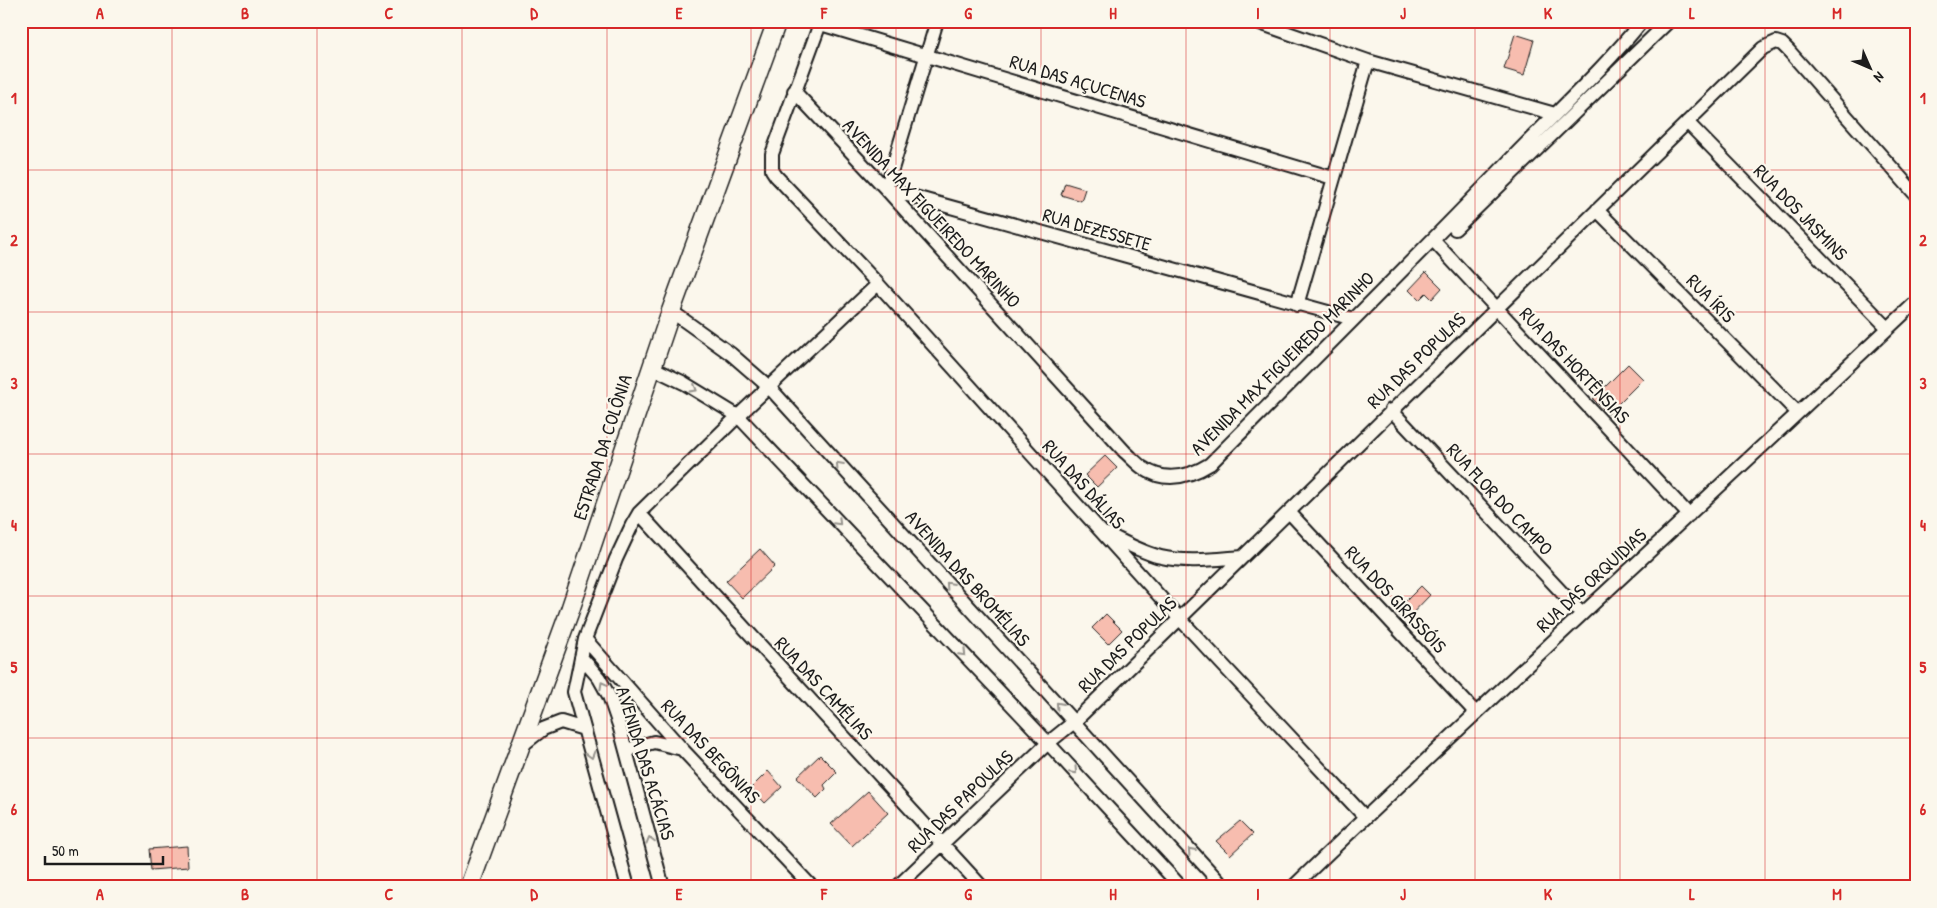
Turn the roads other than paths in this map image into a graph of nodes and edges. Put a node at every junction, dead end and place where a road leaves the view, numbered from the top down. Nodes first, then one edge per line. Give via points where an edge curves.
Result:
1 (777, 21) edge
2 (937, 21) edge
3 (1254, 21) edge
4 (1642, 21) edge
5 (1669, 21) edge
6 (818, 22) edge
7 (1288, 26) edge
8 (927, 55) junction
9 (1368, 61) junction
10 (794, 91) junction
11 (1555, 114) junction
12 (1687, 122) junction
13 (1333, 178) junction
14 (886, 189) junction
15 (1916, 195) edge
16 (1598, 210) junction
17 (1436, 242) junction
18 (878, 284) junction
19 (1916, 302) edge
20 (1297, 305) junction
21 (1496, 308) junction
22 (670, 311) junction
23 (1353, 319) junction
24 (1888, 328) junction
25 (651, 367) junction
26 (769, 388) junction
27 (1391, 410) junction
28 (1797, 412) junction
29 (738, 416) junction
30 (1289, 512) junction
31 (639, 513) junction
32 (1689, 516) junction
33 (1102, 532) junction
34 (1242, 557) junction
35 (1582, 614) junction
36 (1180, 618) junction
37 (585, 639) junction
38 (581, 657) junction
39 (1475, 712) junction
40 (1074, 722) junction
41 (584, 729) junction
42 (1048, 743) junction
43 (520, 747) junction
44 (682, 749) junction
45 (626, 750) junction
46 (1365, 817) junction
47 (942, 844) junction
48 (469, 887) edge
49 (628, 887) edge
50 (663, 887) edge
51 (812, 887) edge
52 (897, 887) edge
53 (982, 887) edge
54 (1181, 887) edge
55 (1224, 887) edge
56 (1293, 887) edge

1 - 22 main road, ESTRADA DA COLÔNIA
2 - 8 street
3 - 7 street
4 - 11 street, AVENIDA MAX FIGUEIREDO MARINHO via 1617,53
5 - 17 street
6 - 8 street, RUA DAS AÇUCENAS
6 - 10 street
7 - 9 street
8 - 13 street, RUA DAS AÇUCENAS
8 - 14 street
9 - 11 street
9 - 13 street
10 - 14 street, AVENIDA MAX FIGUEIREDO MARINHO
10 - 18 street, RUA DAS DÁLIAS via 772,154 772,170
11 - 17 street, AVENIDA MAX FIGUEIREDO MARINHO
12 - 15 street, RUA DAS POPULAS via 1763,48 1776,42 1789,51
12 - 16 street, RUA DAS POPULAS
12 - 24 street, RUA DOS JASMINS
13 - 20 street
14 - 20 street, RUA DEZESSETE
14 - 23 street, AVENIDA MAX FIGUEIREDO MARINHO via 1125,452 1143,468 1160,475 1176,478 1195,473 1210,464
16 - 21 street, RUA DAS POPULAS
16 - 28 street, RUA ÍRIS
17 - 21 street, RUA DAS HORTÊNSIAS
17 - 23 street, AVENIDA MAX FIGUEIREDO MARINHO
18 - 26 street
18 - 33 street, RUA DAS DÁLIAS
19 - 24 street, RUA DAS ORQUIDIAS
20 - 23 street, RUA DEZESSETE
21 - 27 street, RUA DAS POPULAS
21 - 32 street, RUA DAS HORTÊNSIAS
22 - 25 main road, ESTRADA DA COLÔNIA
22 - 26 street, AVENIDA DAS BROMÉLIAS via 731,354
24 - 28 street, RUA DAS ORQUIDIAS
25 -> 29 street
25 - 43 main road, ESTRADA DA COLÔNIA via 569,613
26 - 29 street
40 -> 26 street, AVENIDA DAS BROMÉLIAS
27 - 30 street, RUA DAS POPULAS
27 - 35 street, RUA FLOR DO CAMPO
28 - 32 street, RUA DAS ORQUIDIAS
29 - 31 street
29 -> 42 street
30 - 34 street, RUA DAS POPULAS
30 - 39 street, RUA DOS GIRASSÓIS
31 - 37 street via 616,559
31 - 47 street, RUA DAS CAMÉLIAS
32 - 35 street, RUA DAS ORQUIDIAS
33 - 34 street via 1160,557 1202,560
33 - 36 street, RUA DAS DÁLIAS
34 - 36 street, RUA DAS POPULAS
35 - 39 street, RUA DAS ORQUIDIAS
36 - 40 street, RUA DAS POPULAS
36 - 46 street, RUA DAS DÁLIAS
37 - 38 street
37 - 44 street, RUA DAS BEGÔNIAS
38 - 41 street via 574,692
45 -> 38 street, AVENIDA DAS ACÁCIAS via 609,696
39 - 46 street, RUA DAS ORQUIDIAS
40 - 42 street, RUA DAS POPULAS
55 -> 40 street, AVENIDA DAS BROMÉLIAS
41 - 43 street via 561,722 543,729
41 -> 49 street
42 - 47 street, RUA DAS PAPOULAS
42 -> 54 street
43 - 48 main road, ESTRADA DA COLÔNIA
44 - 45 street via 654,742
44 - 51 street, RUA DAS BEGÔNIAS
50 -> 45 street, AVENIDA DAS ACÁCIAS
46 - 56 street, RUA DAS ORQUIDIAS
47 - 52 street, RUA DAS PAPOULAS
47 - 53 street, RUA DAS CAMÉLIAS

